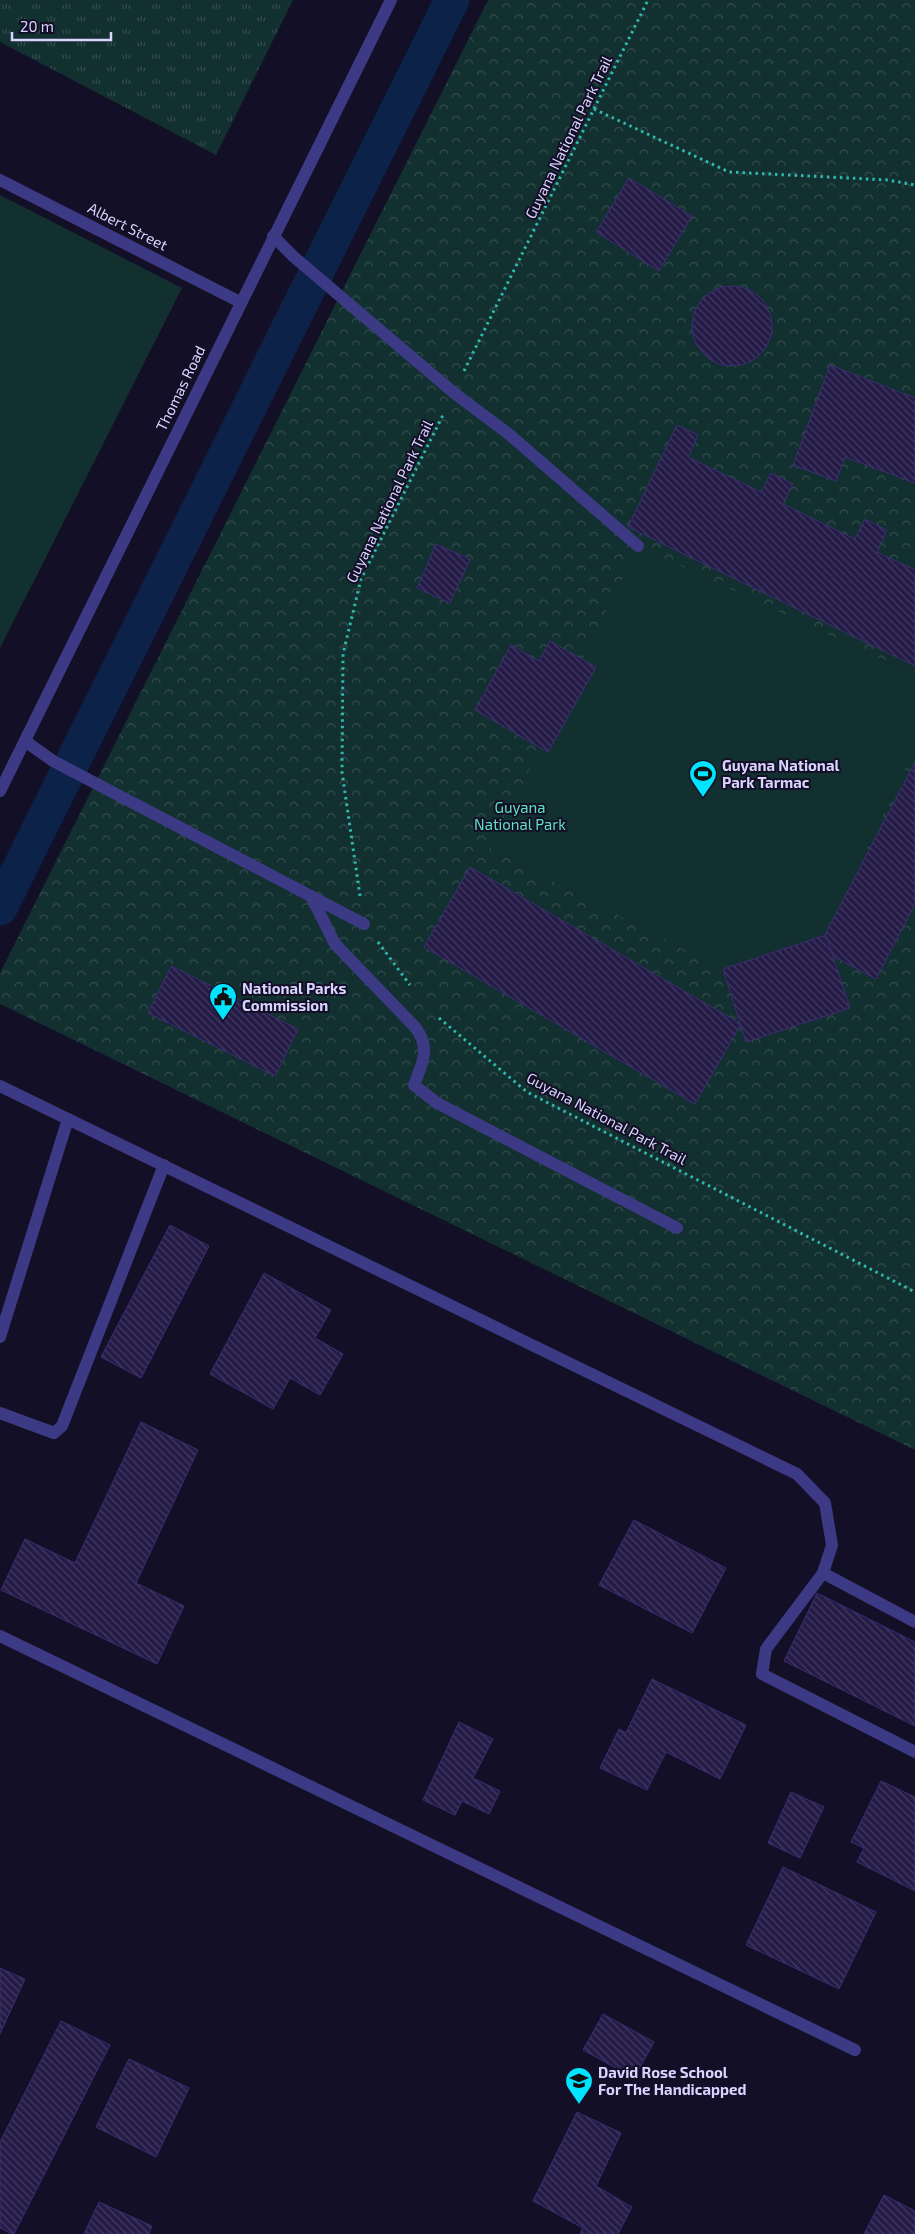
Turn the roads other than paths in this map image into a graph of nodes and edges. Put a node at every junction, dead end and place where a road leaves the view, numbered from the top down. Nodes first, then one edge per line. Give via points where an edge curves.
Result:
1 (391, 0) edge
2 (0, 180) edge
3 (273, 236) junction
4 (240, 302) junction
5 (638, 546) dead end
6 (25, 741) junction
7 (0, 791) edge
8 (311, 896) junction
9 (364, 924) road end
10 (0, 1086) edge
11 (68, 1119) junction
12 (164, 1165) junction
13 (677, 1228) dead end
14 (0, 1337) edge
15 (0, 1412) edge
16 (823, 1573) junction
17 (915, 1622) edge
18 (0, 1636) edge
19 (915, 1752) edge
20 (855, 2050) dead end

1 - 3 street, Thomas Road
2 - 4 street, Albert Street
3 - 4 street, Thomas Road
3 - 5 street via 328,286 454,393 510,435
4 - 6 street, Thomas Road
6 - 7 street, Thomas Road
6 - 8 street via 53,761
8 - 9 street
8 - 13 street via 335,944 424,1038 424,1058 414,1085 437,1103
10 - 11 street
11 - 12 street
11 - 14 street
12 - 15 street via 62,1426 54,1433
12 - 16 street via 797,1474 825,1503 832,1545
16 - 17 street
16 - 19 street via 766,1649 762,1674
18 - 20 street

